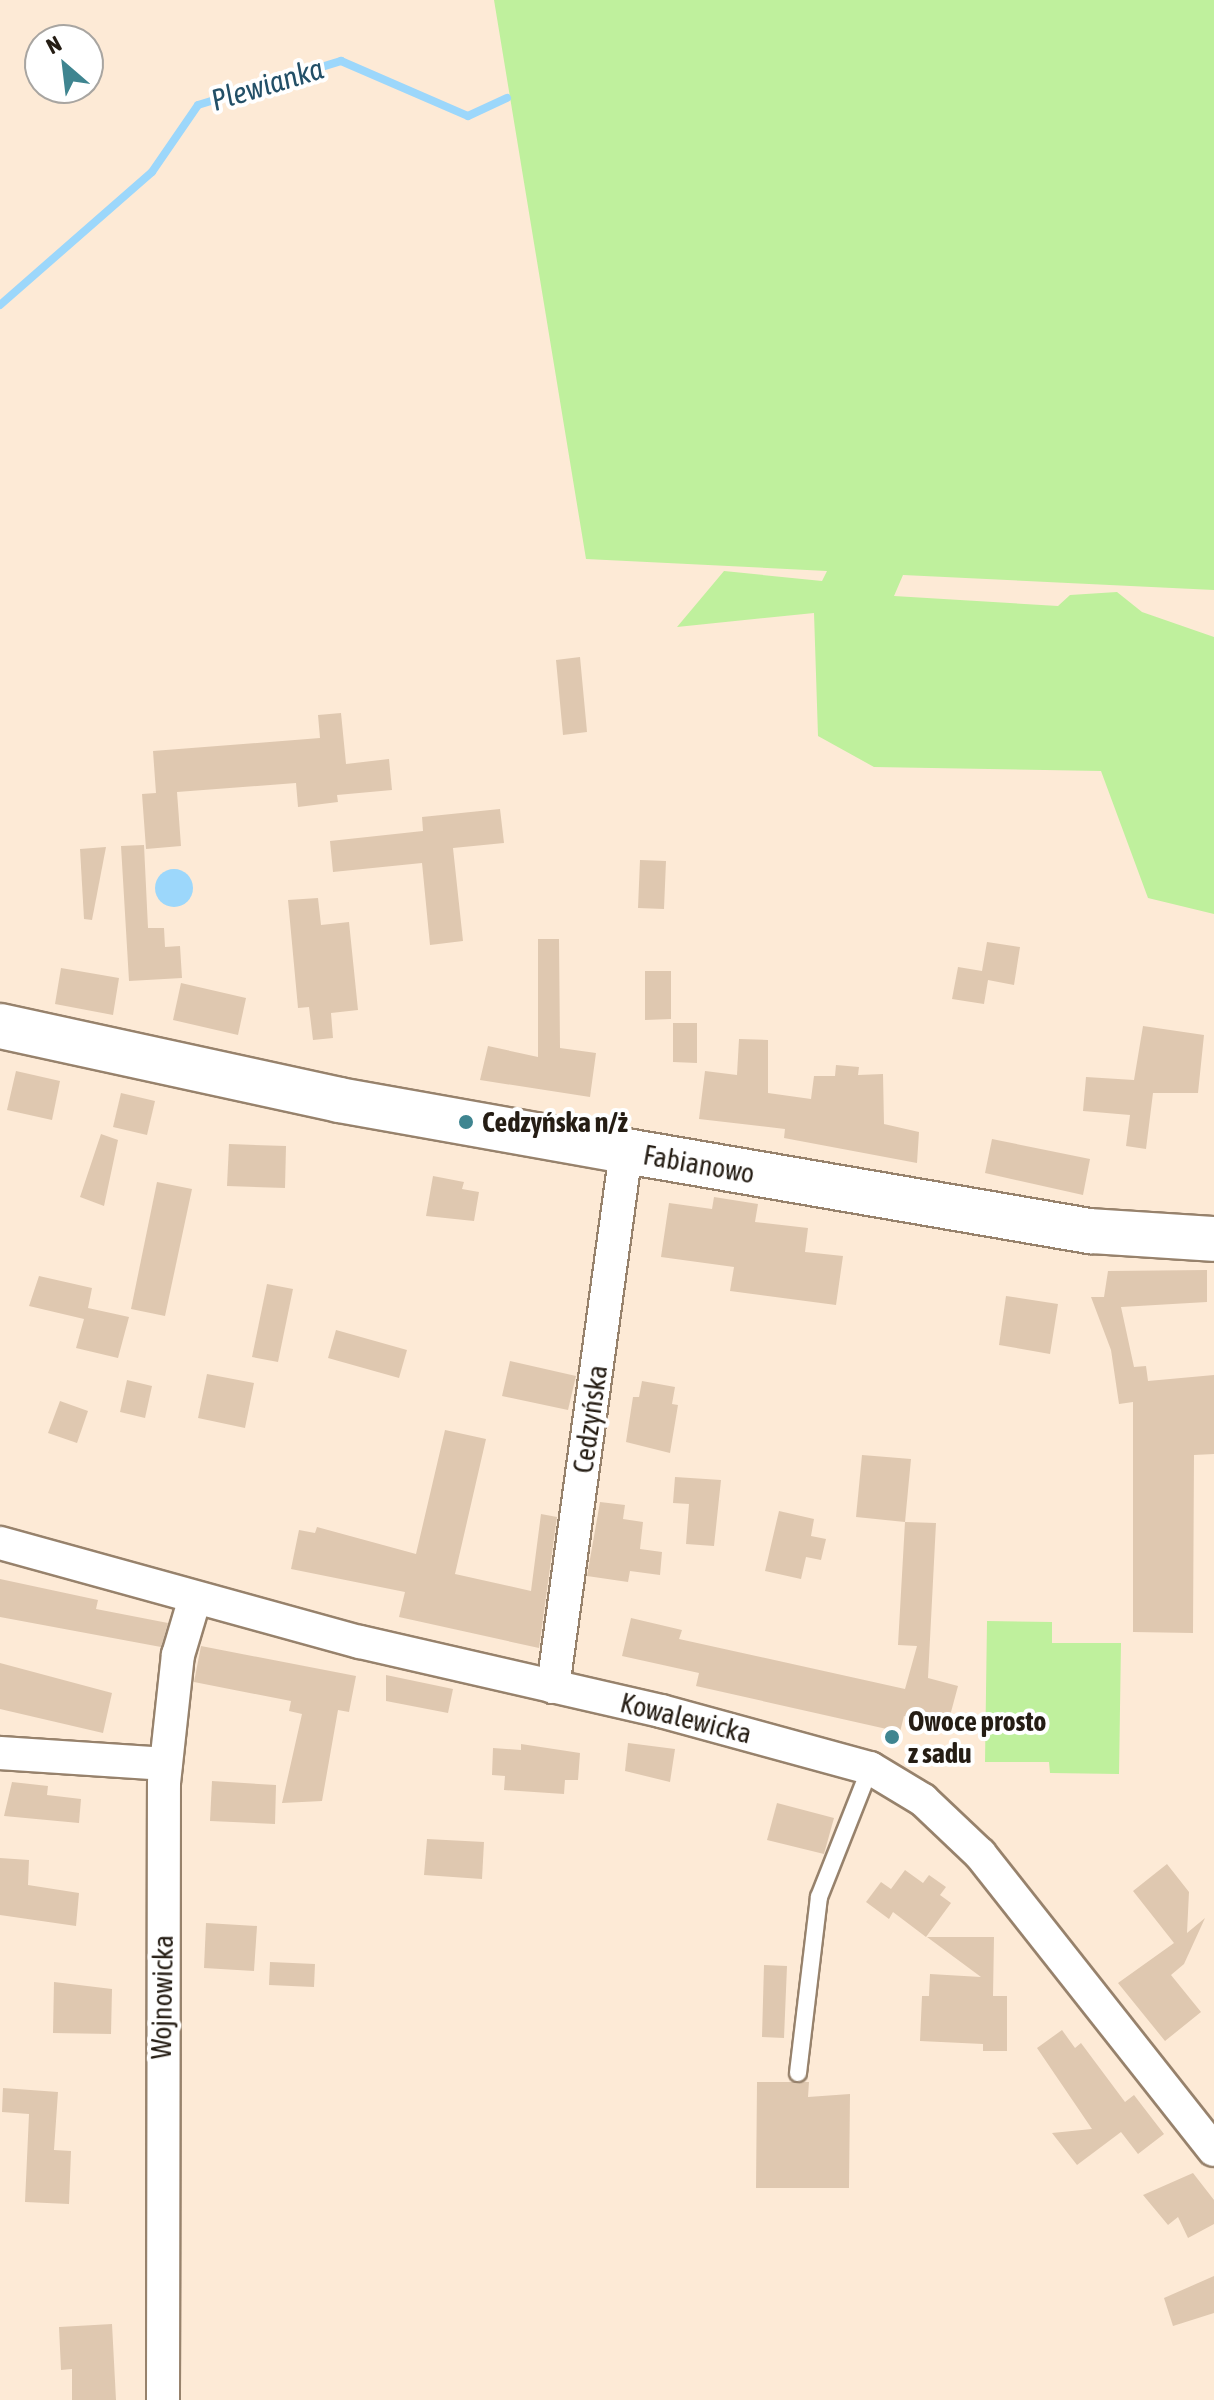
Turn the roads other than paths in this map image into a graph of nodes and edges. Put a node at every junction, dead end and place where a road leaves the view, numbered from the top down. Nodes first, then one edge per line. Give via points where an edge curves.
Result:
1 (0, 1026) edge
2 (626, 1151) junction
3 (1214, 1239) edge
4 (0, 1543) edge
5 (195, 1598) junction
6 (553, 1687) junction
7 (0, 1753) edge
8 (166, 1764) junction
9 (870, 1768) junction
10 (798, 2073) dead end
11 (1214, 2150) edge
12 (163, 2400) edge

1 - 2 street, Fabianowo via 339,1100
2 - 3 street, Fabianowo via 1091,1231
2 - 6 street, Cedzyńska
4 - 5 street, Kowalewicka
5 - 6 street, Kowalewicka
5 - 8 street, Wojnowicka via 178,1655
6 - 9 street, Kowalewicka via 809,1748
7 - 8 street
8 - 12 street, Wojnowicka
9 - 10 lane via 819,1897
9 - 11 street, Kowalewicka via 923,1800 980,1854

